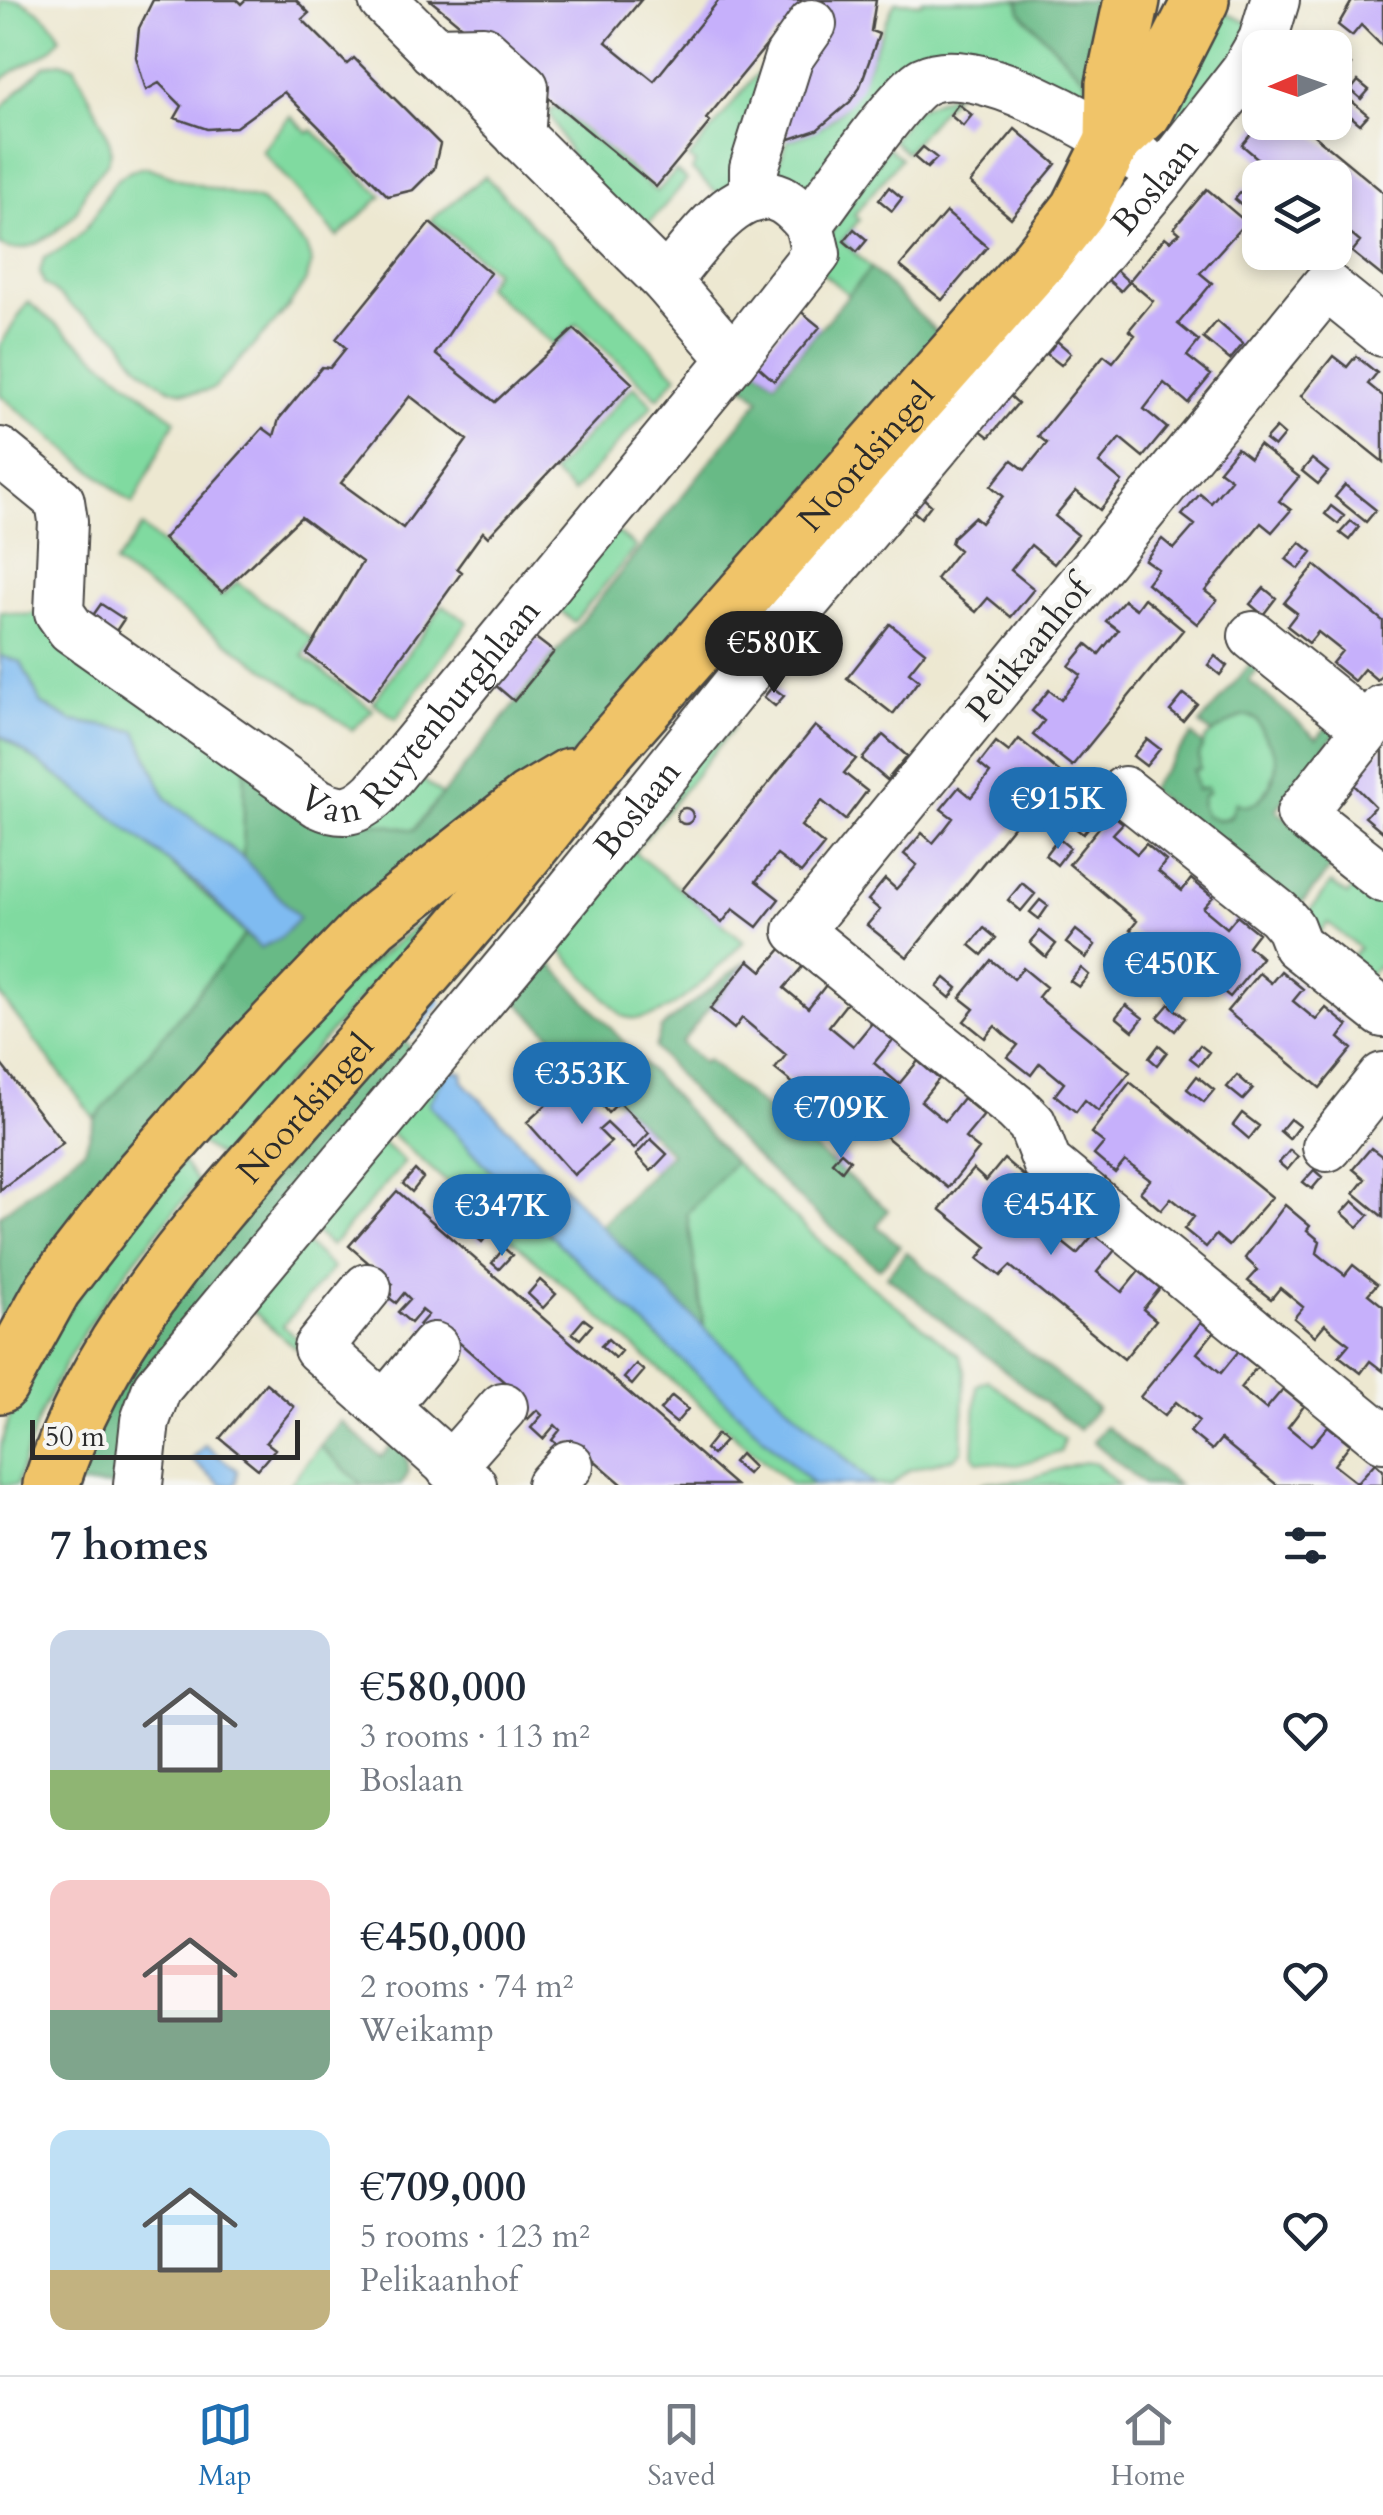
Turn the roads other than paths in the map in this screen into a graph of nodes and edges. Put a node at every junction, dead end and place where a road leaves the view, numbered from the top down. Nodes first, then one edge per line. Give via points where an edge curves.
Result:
1 (383, 0) edge
2 (1132, 0) edge
3 (1201, 0) edge
4 (1275, 0) edge
5 (812, 24) dead end
6 (1113, 140) junction
7 (1163, 176) junction
8 (754, 198) junction
9 (809, 224) junction
10 (666, 281) junction
11 (1383, 332) edge
12 (733, 360) junction
13 (0, 452) edge
14 (1253, 636) dead end
15 (1375, 719) edge
16 (598, 760) junction
17 (1124, 790) dead end
18 (1383, 878) edge
19 (1383, 1014) edge
20 (1383, 1077) edge
21 (1327, 1147) dead end
22 (367, 1288) dead end
23 (434, 1347) dead end
24 (0, 1385) edge
25 (503, 1407) dead end
26 (384, 1408) junction
27 (1383, 1438) edge
28 (445, 1474) edge
29 (51, 1485) edge
30 (138, 1485) edge

1 - 10 street
2 - 6 main road, Noordsingel via 1114,84
3 - 6 main road, Noordsingel via 1144,112
4 - 7 street, Boslaan via 1264,40
5 - 8 street via 789,57 754,168
6 - 7 street
6 - 9 street via 982,78 923,81
6 - 16 main road, Noordsingel via 1080,208 1039,260
7 - 30 street, Boslaan via 157,1388 145,1421
8 - 9 street via 774,196
8 - 10 street via 729,208
9 - 12 street, Van Ruytenburghlaan via 816,254
10 - 12 street
11 - 27 street, Pelikaanhof via 1326,286 798,931 1018,1109 1032,1124 1047,1163
12 - 13 street, Van Ruytenburghlaan via 376,793 360,808 338,813 71,629 58,612 60,501
14 - 15 street
15 - 18 street via 1301,813
16 - 24 main road, Noordsingel via 528,801 373,922 141,1175 53,1289
16 - 29 main road, Noordsingel via 533,847 157,1280 102,1367
17 - 19 street via 1280,914 1298,945
20 - 21 street
22 - 26 street via 318,1348
23 - 26 street
25 - 28 street
26 - 28 street

